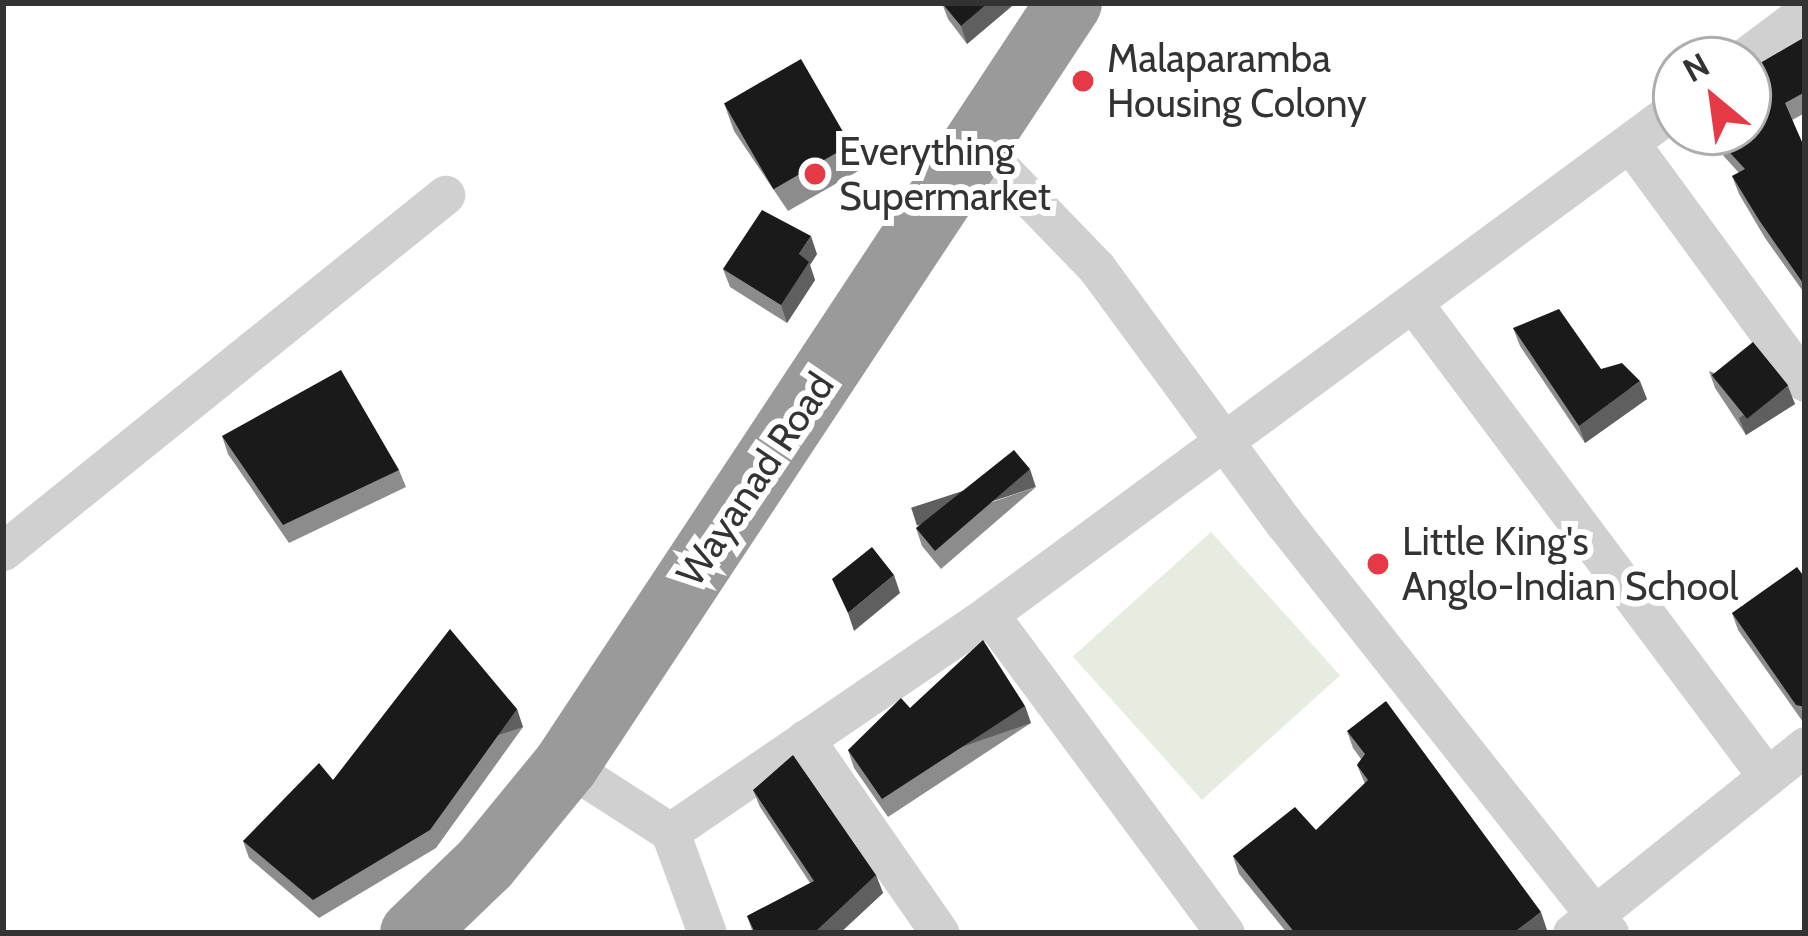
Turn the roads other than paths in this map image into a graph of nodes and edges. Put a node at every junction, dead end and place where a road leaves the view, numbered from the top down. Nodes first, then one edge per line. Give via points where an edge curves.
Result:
1 (1069, 3) edge
2 (1805, 12) edge
3 (1772, 37) edge
4 (1652, 127) edge
5 (1630, 143) junction
6 (978, 145) junction
7 (445, 195) dead end
8 (1413, 303) junction
9 (1805, 382) edge
10 (1220, 437) junction
11 (3, 551) edge
12 (989, 614) junction
13 (805, 739) junction
14 (1805, 746) edge
15 (566, 765) junction
16 (1766, 775) junction
17 (670, 832) junction
18 (1593, 927) edge
19 (412, 933) edge
20 (706, 933) edge
21 (940, 933) edge
22 (1225, 933) edge

1 - 6 highway, Wayanad Road
2 - 3 street
4 - 5 street
5 - 8 street
5 - 9 street
6 - 10 street via 1096,267
6 - 15 highway, Wayanad Road
7 - 11 street
8 - 10 street
8 - 16 street
10 - 12 street
10 - 18 street
12 - 13 street
12 - 22 street
13 - 17 street
13 - 21 street
14 - 16 street
15 - 17 street
15 - 19 highway, Wayanad Road via 485,864
16 - 18 street
17 - 20 street

